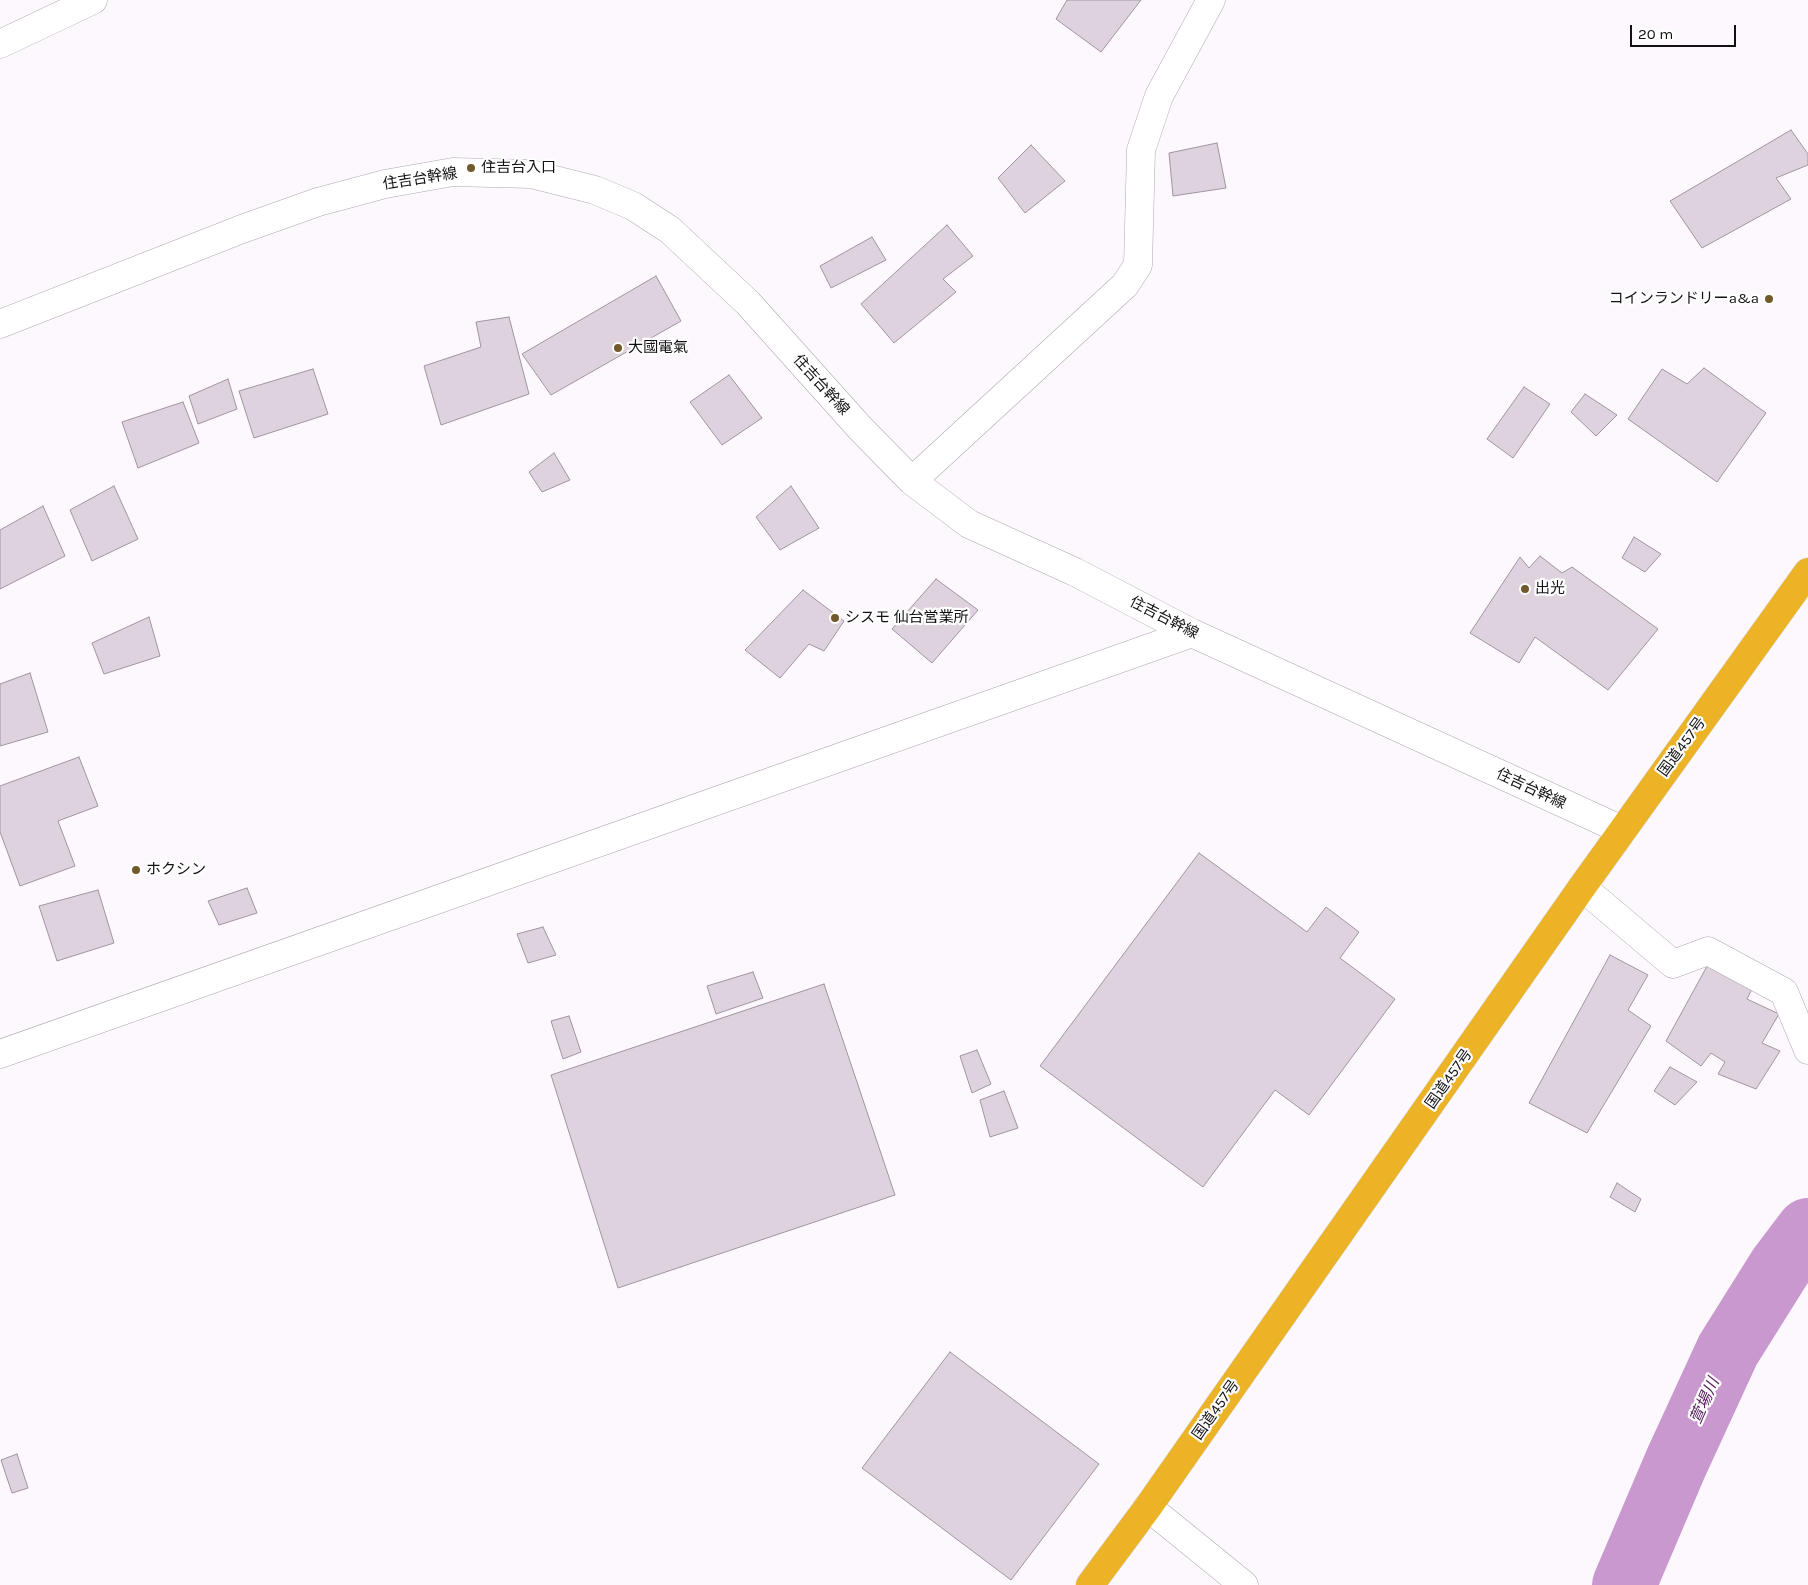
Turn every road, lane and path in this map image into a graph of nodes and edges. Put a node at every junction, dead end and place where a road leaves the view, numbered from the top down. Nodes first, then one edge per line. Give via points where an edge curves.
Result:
1 (93, 0) edge
2 (1211, 0) edge
3 (0, 44) edge
4 (0, 324) edge
5 (912, 481) junction
6 (1808, 572) edge
7 (1192, 633) junction
8 (1622, 830) junction
9 (1582, 887) junction
10 (1808, 1050) edge
11 (0, 1054) edge
12 (1148, 1507) junction
13 (1090, 1585) edge
14 (1244, 1585) edge

1 - 3 street
2 - 5 street via 1159,96 1142,150 1138,264 1130,278
4 - 5 street, 住吉台幹線 via 318,202 385,184 453,172 530,174 595,190 633,206 670,230 748,303
5 - 7 street, 住吉台幹線 via 969,524 1075,572
6 - 8 highway, 国道457号
7 - 8 street, 住吉台幹線
7 - 11 street
8 - 9 highway, 国道457号
9 - 10 street via 1673,964 1708,951 1784,992
9 - 12 highway, 国道457号
12 - 13 highway, 国道457号
12 - 14 street

